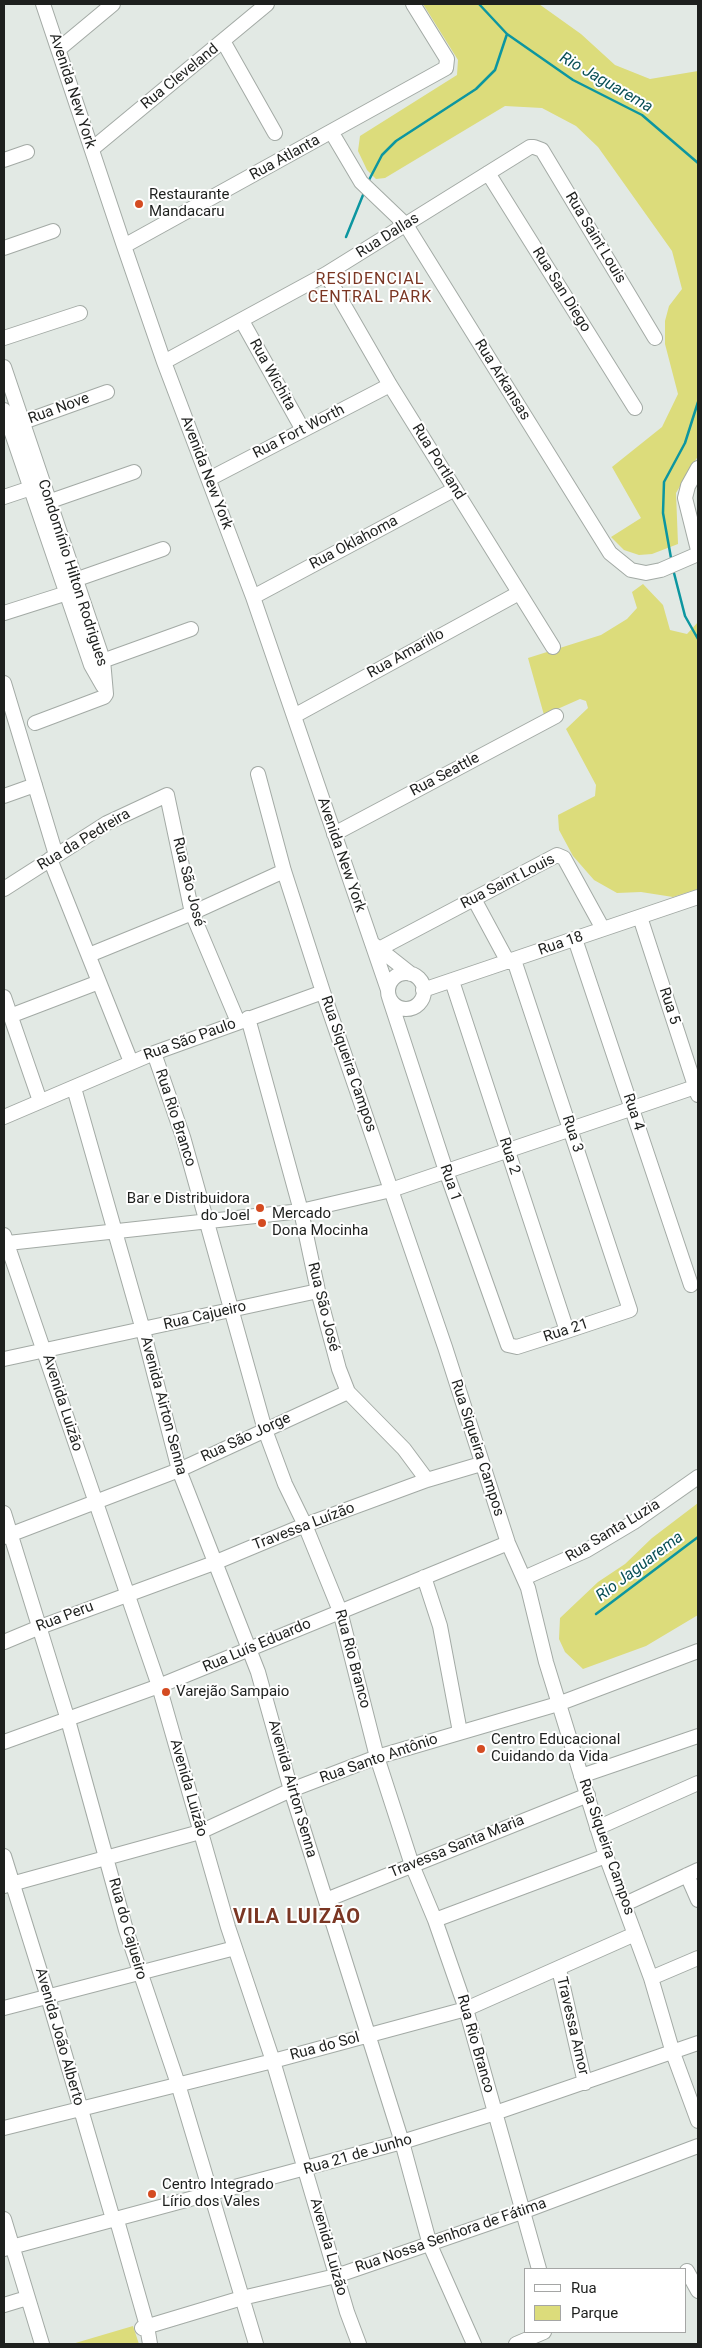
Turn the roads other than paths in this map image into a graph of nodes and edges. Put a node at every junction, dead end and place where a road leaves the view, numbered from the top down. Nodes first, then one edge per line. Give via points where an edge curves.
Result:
1 (43, 4) edge
2 (113, 4) edge
3 (268, 4) edge
4 (413, 4) edge
5 (223, 41) junction
6 (59, 49) junction
7 (275, 133) dead end
8 (332, 133) junction
9 (530, 147) joint
10 (92, 149) junction
11 (27, 152) dead end
12 (4, 160) edge
13 (488, 173) junction
14 (406, 225) junction
15 (53, 231) dead end
16 (124, 246) junction
17 (4, 248) edge
18 (326, 274) junction
19 (80, 313) dead end
20 (242, 321) junction
21 (4, 338) edge
22 (655, 338) dead end
23 (164, 362) junction
24 (4, 367) edge
25 (390, 385) junction
26 (107, 392) dead end
27 (635, 408) dead end
28 (4, 410) edge
29 (16, 425) junction
30 (303, 430) junction
31 (698, 468) edge
32 (134, 472) dead end
33 (208, 479) junction
34 (693, 484) edge
35 (31, 488) junction
36 (456, 489) junction
37 (4, 497) edge
38 (43, 504) junction
39 (163, 549) dead end
40 (698, 550) edge
41 (698, 554) edge
42 (69, 585) junction
43 (519, 593) junction
44 (253, 597) junction
45 (4, 613) edge
46 (191, 629) dead end
47 (553, 647) dead end
48 (97, 662) junction
49 (4, 683) edge
50 (294, 716) junction
51 (556, 716) dead end
52 (35, 723) dead end
53 (258, 774) dead end
54 (35, 785) junction
55 (167, 795) joint
56 (4, 796) edge
57 (334, 834) junction
58 (53, 857) junction
59 (284, 871) junction
60 (4, 889) edge
61 (698, 897) edge
62 (474, 899) junction
63 (192, 913) junction
64 (640, 917) junction
65 (603, 929) junction
66 (575, 939) junction
67 (375, 946) junction
68 (89, 955) junction
69 (511, 961) junction
70 (411, 974) junction
71 (452, 981) junction
72 (100, 982) junction
73 (424, 990) junction
74 (323, 992) junction
75 (389, 995) junction
76 (4, 997) edge
77 (408, 1008) junction
78 (10, 1016) junction
79 (243, 1020) junction
80 (398, 1024) junction
81 (154, 1053) junction
82 (131, 1062) junction
83 (74, 1088) junction
84 (697, 1090) edge
85 (40, 1102) junction
86 (632, 1109) junction
87 (4, 1117) edge
88 (571, 1129) junction
89 (508, 1151) junction
90 (446, 1172) junction
91 (391, 1190) junction
92 (301, 1211) junction
93 (207, 1222) junction
94 (113, 1231) junction
95 (6, 1239) edge
96 (691, 1285) dead end
97 (318, 1291) junction
98 (231, 1310) junction
99 (630, 1310) joint
100 (143, 1330) junction
101 (566, 1331) junction
102 (505, 1340) joint
103 (45, 1352) junction
104 (4, 1359) edge
105 (348, 1392) junction
106 (265, 1430) junction
107 (481, 1464) junction
108 (179, 1470) junction
109 (698, 1477) edge
110 (427, 1480) junction
111 (95, 1504) junction
112 (4, 1513) edge
113 (305, 1525) junction
114 (7, 1537) edge
115 (508, 1543) junction
116 (214, 1563) junction
117 (424, 1576) junction
118 (524, 1578) junction
119 (128, 1594) junction
120 (340, 1611) junction
121 (40, 1626) junction
122 (4, 1642) edge
123 (249, 1649) junction
124 (698, 1651) edge
125 (159, 1686) junction
126 (558, 1704) junction
127 (68, 1720) junction
128 (460, 1732) junction
129 (698, 1736) edge
130 (4, 1742) edge
131 (377, 1757) junction
132 (581, 1776) junction
133 (698, 1783) edge
134 (291, 1790) junction
135 (588, 1796) junction
136 (597, 1828) junction
137 (200, 1832) junction
138 (4, 1856) edge
139 (606, 1856) junction
140 (107, 1859) junction
141 (412, 1865) junction
142 (693, 1873) edge
143 (8, 1884) edge
144 (326, 1900) junction
145 (698, 1900) edge
146 (625, 1904) junction
147 (435, 1920) junction
148 (636, 1934) junction
149 (235, 1948) junction
150 (698, 1958) edge
151 (558, 1969) junction
152 (139, 1972) junction
153 (651, 1978) junction
154 (48, 1997) junction
155 (4, 2008) edge
156 (466, 2009) junction
157 (368, 2036) junction
158 (698, 2043) edge
159 (673, 2053) junction
160 (273, 2061) junction
161 (585, 2083) junction
162 (178, 2084) junction
163 (80, 2108) junction
164 (495, 2113) junction
165 (698, 2121) edge
166 (4, 2128) edge
167 (402, 2142) junction
168 (698, 2146) edge
169 (306, 2170) junction
170 (210, 2194) junction
171 (522, 2212) junction
172 (4, 2219) edge
173 (113, 2219) junction
174 (430, 2245) junction
175 (8, 2248) edge
176 (539, 2268) edge
177 (690, 2270) edge
178 (336, 2276) junction
179 (698, 2291) edge
180 (27, 2298) junction
181 (242, 2298) junction
182 (4, 2305) edge
183 (542, 2333) edge
184 (147, 2334) edge
185 (42, 2344) edge
186 (256, 2344) edge
187 (359, 2344) edge
188 (474, 2344) edge
189 (516, 2344) edge

1 - 6 street, Avenida New York
2 - 6 street
3 - 5 street, Rua Cleveland
4 - 8 street, Rua Atlanta via 447,59 446,68
5 - 7 street
5 - 10 street, Rua Cleveland
6 - 10 street, Avenida New York
8 - 14 street, Rua Arkansas via 361,182
8 - 16 street, Rua Atlanta
9 - 13 street, Rua Dallas
9 - 22 street, Rua Saint Louis via 542,150
10 - 16 street, Avenida New York
11 - 12 street
13 - 14 street, Rua Dallas
13 - 27 street, Rua San Diego
14 - 18 street, Rua Dallas
14 - 41 street, Rua Arkansas via 610,553 631,570 646,573
15 - 17 street
16 - 23 street, Avenida New York
18 - 20 street, Rua Dallas
18 - 25 street, Rua Portland
19 - 21 street
20 - 23 street, Rua Dallas
20 - 30 street, Rua Wichita
23 - 33 street, Avenida New York
24 - 29 street, Condomínio Hilton Rodrigues
25 - 30 street, Rua Fort Worth
25 - 36 street, Rua Portland
26 - 29 street, Rua Nove
28 - 29 street, Condomínio Hilton Rodrigues
29 - 35 street, Condomínio Hilton Rodrigues
29 - 38 street, Condomínio Hilton Rodrigues
30 - 33 street, Rua Fort Worth
31 - 34 street
32 - 38 street
33 - 44 street, Avenida New York
34 - 40 street via 686,504
35 - 37 street
35 - 38 street, Condomínio Hilton Rodrigues
36 - 43 street, Rua Portland
36 - 44 street, Rua Oklahoma
38 - 42 street, Condomínio Hilton Rodrigues
39 - 42 street
42 - 45 street
42 - 48 street, Condomínio Hilton Rodrigues
43 - 47 street, Rua Portland
43 - 50 street, Rua Amarillo
44 - 50 street, Avenida New York
46 - 48 street
48 - 52 street, Condomínio Hilton Rodrigues via 106,694 104,697
49 - 54 street, Rua Rio Branco
50 - 57 street, Avenida New York
51 - 57 street, Rua Seattle
53 - 59 street, Rua Siqueira Campos
54 - 56 street
54 - 58 street, Rua Rio Branco
55 - 58 street, Rua da Pedreira via 107,823
55 - 63 street, Rua São José
57 - 67 street, Avenida New York
58 - 60 street, Rua da Pedreira
58 - 68 street, Rua Rio Branco
59 - 63 street
59 - 74 street, Rua Siqueira Campos
61 - 64 street, Rua 18
62 - 65 street, Rua Saint Louis via 561,855
62 - 67 street, Rua Saint Louis
62 - 69 street, Rua 3
63 - 68 street
63 - 79 street, Rua São José
64 - 65 street, Rua 18
64 - 84 street, Rua 5
65 - 66 street, Rua 18
66 - 69 street, Rua 18
66 - 86 street, Rua 4
67 - 70 street
67 - 75 street, Avenida New York
68 - 72 street, Rua Rio Branco
69 - 71 street, Rua 18
69 - 88 street, Rua 3
70 - 73 street via 420,980
70 - 75 street via 395,977
71 - 73 street, Rua 18
71 - 89 street, Rua 2
72 - 78 street
72 - 82 street, Rua Rio Branco
73 - 77 street via 421,1000
74 - 79 street, Rua São Paulo
74 - 91 street, Rua Siqueira Campos
75 - 77 street via 398,1007
75 - 80 street, Rua 1
76 - 78 street
77 - 80 street via 399,1013
78 - 85 street
79 - 81 street, Rua São Paulo
79 - 92 street, Rua São José
80 - 90 street, Rua 1
81 - 82 street, Rua São Paulo
81 - 93 street, Rua Rio Branco via 183,1137
82 - 83 street, Rua São Paulo
83 - 85 street, Rua São Paulo
83 - 94 street, Avenida Airton Senna
84 - 86 street
85 - 87 street, Rua São Paulo
86 - 88 street
86 - 96 street, Rua 4
88 - 89 street
88 - 99 street, Rua 3
89 - 90 street
89 - 101 street, Rua 2
90 - 91 street
90 - 102 street, Rua 1
91 - 92 street
91 - 107 street, Rua Siqueira Campos
92 - 93 street
92 - 97 street, Rua São José
93 - 94 street
93 - 98 street, Rua Rio Branco
94 - 95 street
94 - 100 street, Avenida Airton Senna
95 - 103 street, Avenida Luizão
97 - 98 street, Rua Cajueiro
97 - 105 street, Rua São José
98 - 100 street, Rua Cajueiro
98 - 106 street, Rua Rio Branco
99 - 101 street, Rua 21
100 - 103 street, Rua Cajueiro
100 - 108 street, Avenida Airton Senna
101 - 102 street, Rua 21 via 517,1347 511,1347
103 - 104 street, Rua Cajueiro
103 - 111 street, Avenida Luizão
105 - 106 street, Rua São Jorge
105 - 110 street, Rua São José via 404,1449
106 - 108 street, Rua São Jorge
106 - 113 street, Rua Rio Branco via 285,1484
107 - 110 street, Travessa Luízão
107 - 115 street, Rua Siqueira Campos
108 - 111 street, Rua São Jorge
108 - 116 street, Avenida Airton Senna
109 - 118 street, Rua Santa Luzia via 587,1550
110 - 113 street, Travessa Luízão
111 - 114 street, Rua São Jorge
111 - 119 street, Avenida Luizão
112 - 114 street, Rua do Cajueiro
113 - 116 street, Travessa Luízão
113 - 120 street, Rua Rio Branco
114 - 121 street, Rua do Cajueiro
115 - 117 street, Rua Luís Eduardo
115 - 118 street, Rua Siqueira Campos
116 - 119 street, Travessa Luízão
116 - 123 street, Avenida Airton Senna
117 - 120 street, Rua Luís Eduardo
117 - 128 street via 440,1626
118 - 126 street, Rua Siqueira Campos
119 - 121 street, Rua Peru
119 - 125 street, Avenida Luizão
120 - 123 street, Rua Luís Eduardo
120 - 131 street, Rua Rio Branco
121 - 122 street, Rua Peru
121 - 127 street, Rua do Cajueiro
123 - 125 street, Rua Luís Eduardo
123 - 134 street, Avenida Airton Senna
124 - 126 street, Rua Santo Antônio
125 - 127 street, Rua Luís Eduardo
125 - 137 street, Avenida Luizão
126 - 128 street, Rua Santo Antônio
126 - 132 street, Rua Siqueira Campos
127 - 130 street, Rua Luís Eduardo
127 - 140 street, Rua do Cajueiro
128 - 131 street, Rua Santo Antônio
129 - 132 street
131 - 134 street, Rua Santo Antônio
131 - 141 street, Rua Rio Branco
132 - 135 street, Rua Siqueira Campos
133 - 136 street
134 - 137 street, Rua Santo Antônio
134 - 144 street, Avenida Airton Senna
135 - 136 street, Rua Siqueira Campos
135 - 141 street, Travessa Santa Maria
136 - 139 street, Rua Siqueira Campos
137 - 140 street, Rua Santo Antônio
137 - 149 street, Avenida Luizão
138 - 143 street, Avenida João Alberto
139 - 146 street, Rua Siqueira Campos
139 - 147 street
140 - 143 street, Rua Santo Antônio
140 - 152 street, Rua do Cajueiro
141 - 144 street, Travessa Santa Maria
141 - 147 street, Rua Rio Branco
142 - 145 street
142 - 146 street
143 - 154 street, Avenida João Alberto
144 - 157 street, Avenida Airton Senna
146 - 148 street, Rua Siqueira Campos
147 - 156 street, Rua Rio Branco
148 - 151 street, Rua do Sol
148 - 153 street, Rua Siqueira Campos
149 - 152 street
149 - 160 street, Avenida Luizão
150 - 153 street
151 - 156 street, Rua do Sol
151 - 161 street, Travessa Amor
152 - 154 street
152 - 162 street, Rua do Cajueiro
153 - 159 street, Rua Siqueira Campos
154 - 155 street
154 - 163 street, Avenida João Alberto
156 - 157 street, Rua do Sol
156 - 164 street, Rua Rio Branco
157 - 160 street, Rua do Sol
157 - 167 street, Avenida Airton Senna
158 - 159 street, Rua 21 de Junho
159 - 161 street, Rua 21 de Junho
159 - 165 street, Rua Siqueira Campos
160 - 162 street, Rua do Sol
160 - 169 street, Avenida Luizão
161 - 164 street, Rua 21 de Junho
162 - 163 street, Rua do Sol
162 - 170 street, Rua do Cajueiro
163 - 166 street, Rua do Sol
163 - 173 street, Avenida João Alberto
164 - 167 street, Rua 21 de Junho
164 - 171 street, Rua Rio Branco
167 - 169 street, Rua 21 de Junho
167 - 174 street, Avenida Airton Senna
168 - 171 street, Rua Nossa Senhora de Fátima
169 - 170 street, Rua 21 de Junho
169 - 178 street, Avenida Luizão
170 - 173 street, Rua 21 de Junho
170 - 181 street, Rua do Cajueiro
171 - 174 street, Rua Nossa Senhora de Fátima
171 - 176 street, Rua Rio Branco
172 - 175 street
173 - 175 street, Rua 21 de Junho
173 - 184 street, Avenida João Alberto via 118,2224
174 - 178 street, Rua Nossa Senhora de Fátima
174 - 188 street, Avenida Airton Senna
175 - 180 street
177 - 179 street
178 - 181 street, Rua Nossa Senhora de Fátima
178 - 187 street, Avenida Luizão
180 - 182 street
180 - 185 street
181 - 184 street, Rua Nossa Senhora de Fátima
181 - 186 street, Rua do Cajueiro
183 - 189 street

